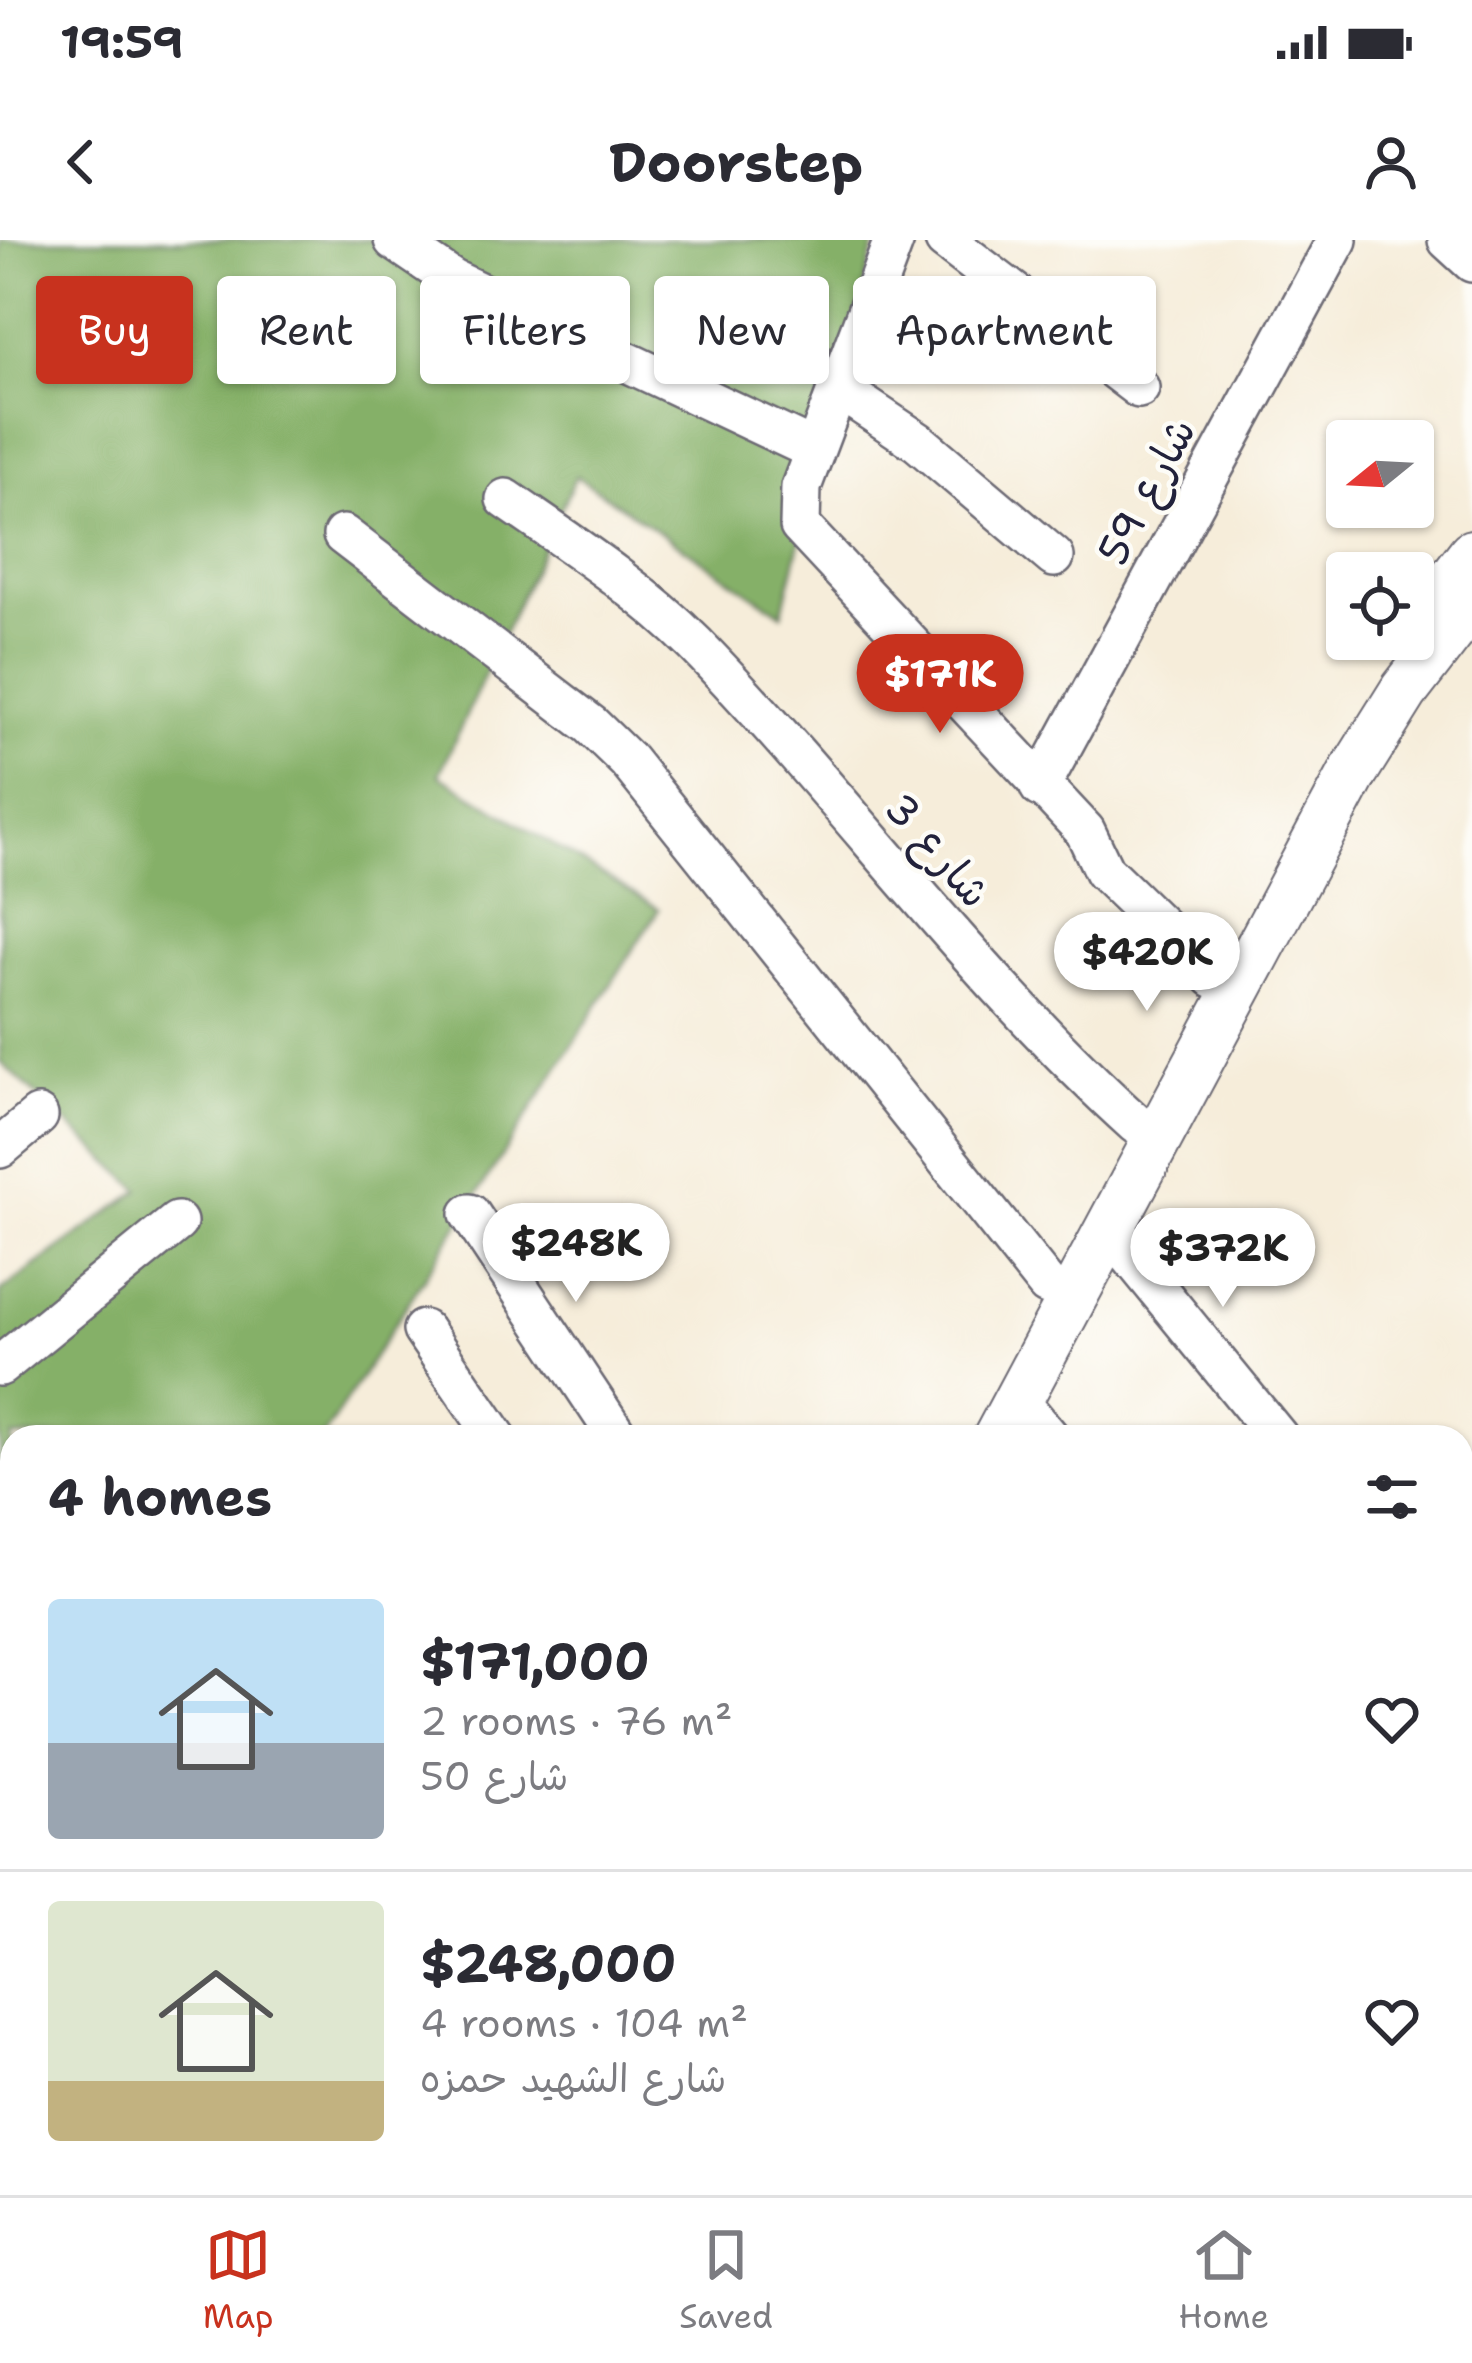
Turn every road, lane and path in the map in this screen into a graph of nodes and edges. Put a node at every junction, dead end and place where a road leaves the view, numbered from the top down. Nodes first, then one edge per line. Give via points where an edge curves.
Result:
1 (394, 240) edge
2 (945, 240) edge
3 (1336, 240) edge
4 (1448, 240) edge
5 (888, 242) edge
6 (1472, 262) edge
7 (1138, 388) dead end
8 (839, 389) junction
9 (814, 450) junction
10 (506, 499) dead end
11 (343, 535) dead end
12 (1472, 554) edge
13 (1054, 557) dead end
14 (1472, 603) edge
15 (1434, 604) edge
16 (1394, 660) edge
17 (1040, 787) junction
18 (1214, 978) junction
19 (38, 1116) dead end
20 (1136, 1124) junction
21 (0, 1148) edge
22 (470, 1214) dead end
23 (177, 1222) dead end
24 (1109, 1230) junction
25 (1047, 1285) junction
26 (423, 1330) dead end
27 (0, 1366) edge
28 (1008, 1418) edge
29 (488, 1425) edge
30 (610, 1425) edge
31 (968, 1425) edge
32 (1268, 1425) edge

1 - 9 street via 453,280
2 - 7 street
3 - 17 street, شارع 59
4 - 6 street
5 - 8 street
8 - 9 street
8 - 13 street via 882,413
9 - 17 street via 797,507 811,542
10 - 20 street, شارع 3 via 604,566 693,643 982,973
11 - 25 street via 628,761
12 - 15 street
14 - 24 street via 1354,771
16 - 18 street via 1334,753
17 - 18 street via 1084,831 1104,871
18 - 20 street
19 - 21 street
20 - 25 street
22 - 30 street
23 - 27 street
24 - 28 street
24 - 32 street
25 - 31 street
26 - 29 street

